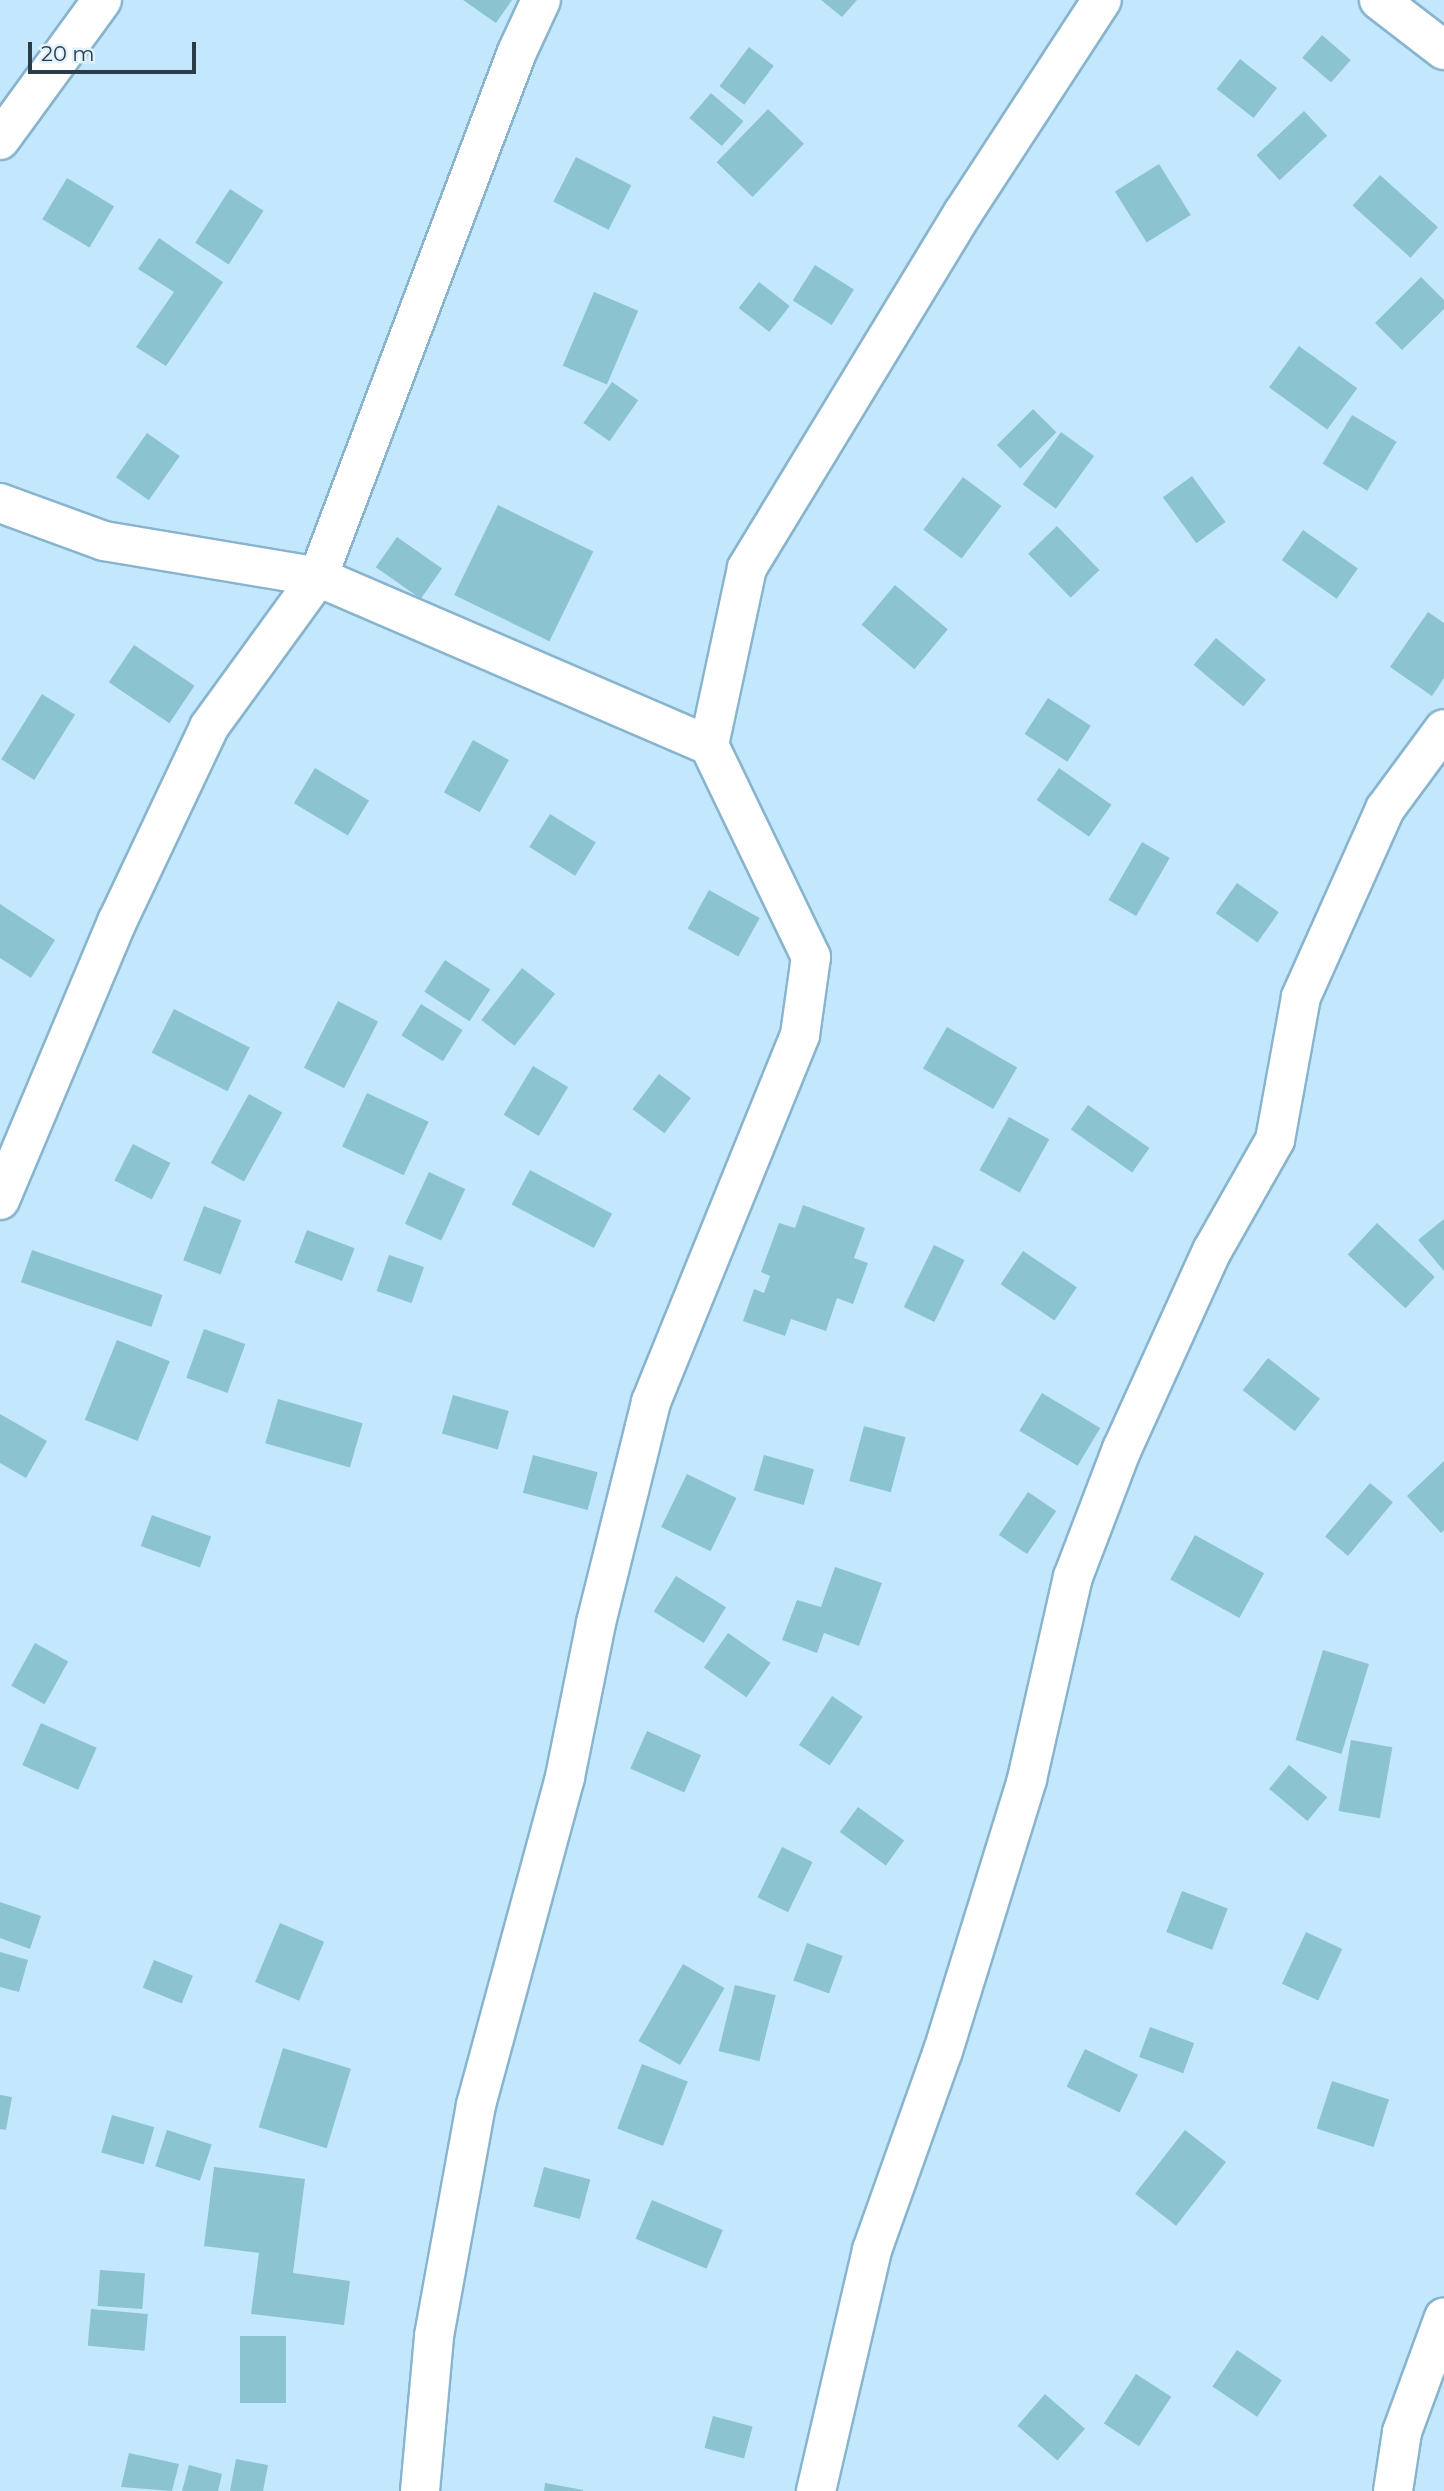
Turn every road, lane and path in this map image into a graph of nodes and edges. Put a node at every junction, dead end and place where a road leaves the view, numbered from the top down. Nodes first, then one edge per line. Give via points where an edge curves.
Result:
1 (102, 0) edge
2 (541, 0) edge
3 (1102, 0) edge
4 (1379, 0) edge
5 (1444, 50) edge
6 (0, 139) edge
7 (0, 503) edge
8 (318, 577) junction
9 (1444, 729) edge
10 (709, 746) junction
11 (0, 1200) edge
12 (1444, 2317) edge
13 (419, 2491) edge
14 (816, 2491) edge
15 (1393, 2491) edge

1 - 6 street
2 - 8 street via 517,52
3 - 10 street via 963,213 747,568
4 - 5 street
7 - 8 street via 104,541
8 - 10 street
8 - 11 street via 209,727 117,922
9 - 14 street via 1385,809 1301,997 1275,1140 1212,1251 1122,1449 1073,1577 1027,1780 943,2051 872,2250
10 - 13 street via 811,957 800,1035 651,1402 596,1623 565,1777 476,2105 434,2336
12 - 15 street via 1402,2432

